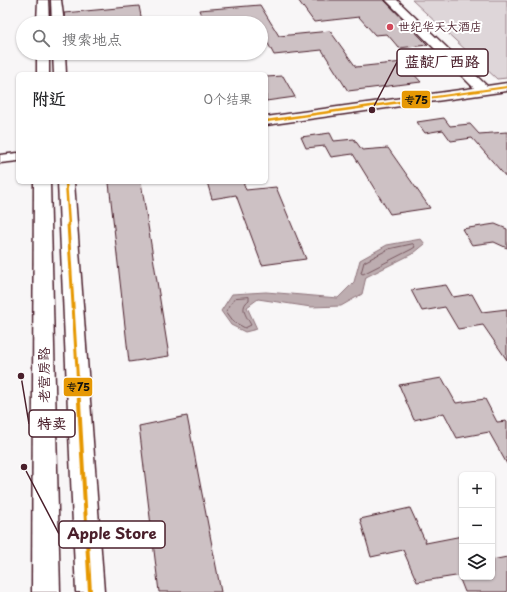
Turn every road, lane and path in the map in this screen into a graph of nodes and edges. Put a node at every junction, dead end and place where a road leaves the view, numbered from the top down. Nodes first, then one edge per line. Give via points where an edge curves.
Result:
1 (43, 0) edge
2 (56, 0) edge
3 (391, 0) edge
4 (43, 16) edge
5 (57, 16) edge
6 (43, 60) edge
7 (59, 60) edge
8 (43, 72) edge
9 (60, 72) edge
10 (484, 90) junction
11 (504, 91) edge
12 (268, 121) edge
13 (16, 157) edge
14 (0, 159) edge
15 (42, 184) edge
16 (66, 184) edge
17 (46, 592) edge
18 (90, 592) edge

1 - 4 street
2 - 5 street
3 - 10 street
6 - 8 street
7 - 9 street
10 - 11 street
10 - 12 street
13 - 14 street
15 - 17 street, 老营房路
16 - 18 street

